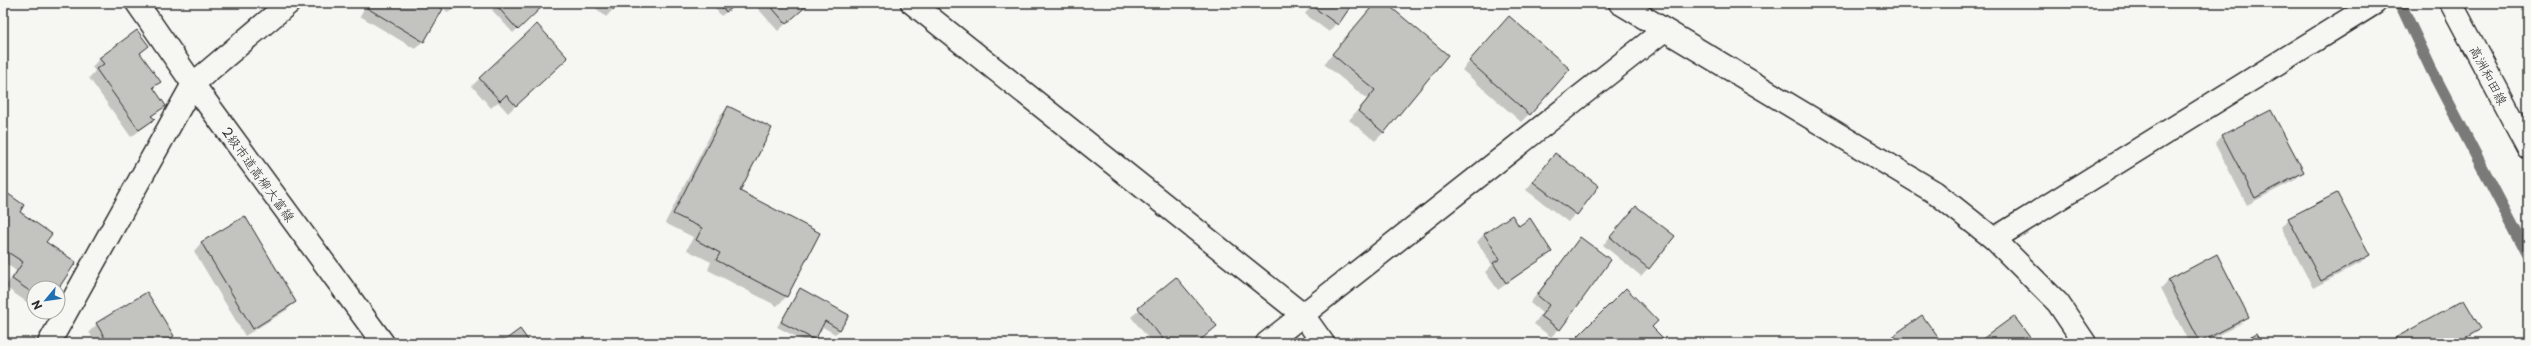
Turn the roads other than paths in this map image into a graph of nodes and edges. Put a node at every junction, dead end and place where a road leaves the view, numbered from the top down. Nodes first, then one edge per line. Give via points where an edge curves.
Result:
1 (137, 3) edge
2 (289, 3) edge
3 (912, 3) edge
4 (1620, 3) edge
5 (2375, 3) edge
6 (2450, 3) edge
7 (1663, 30) junction
8 (193, 84) junction
9 (2528, 148) edge
10 (1994, 239) junction
11 (1303, 316) junction
12 (50, 343) edge
13 (383, 343) edge
14 (1267, 343) edge
15 (1324, 343) edge
16 (2085, 343) edge

1 - 8 street, 2級市道高柳大富線
2 - 8 street
3 - 11 street
4 - 7 street
5 - 10 street
6 - 9 street, 高洲和田線
7 - 10 street via 1936,193
7 - 11 street
8 - 12 street
8 - 13 street, 2級市道高柳大富線
10 - 16 street via 2058,303
11 - 14 street
11 - 15 street

